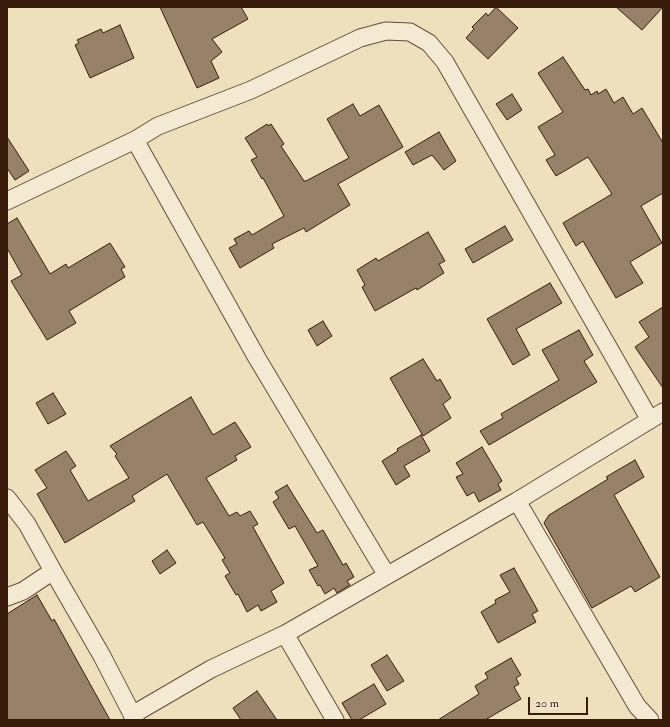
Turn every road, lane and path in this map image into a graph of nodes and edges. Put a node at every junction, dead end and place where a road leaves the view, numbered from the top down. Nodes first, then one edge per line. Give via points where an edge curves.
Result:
1 (135, 140) junction
2 (7, 201) edge
3 (657, 416) edge
4 (7, 498) edge
5 (517, 500) junction
6 (53, 571) junction
7 (386, 574) junction
8 (7, 597) edge
9 (285, 634) junction
10 (133, 718) edge
11 (335, 720) edge
12 (650, 720) edge

1 - 2 street
1 - 3 street via 158,126 257,87 360,38 386,31 410,32 428,43 445,62
1 - 7 street via 257,358
3 - 5 street
4 - 6 street via 27,524
5 - 7 street
5 - 12 street via 637,706
6 - 8 street via 23,591
6 - 10 street via 102,656
7 - 9 street
9 - 10 street via 211,670
9 - 11 street

